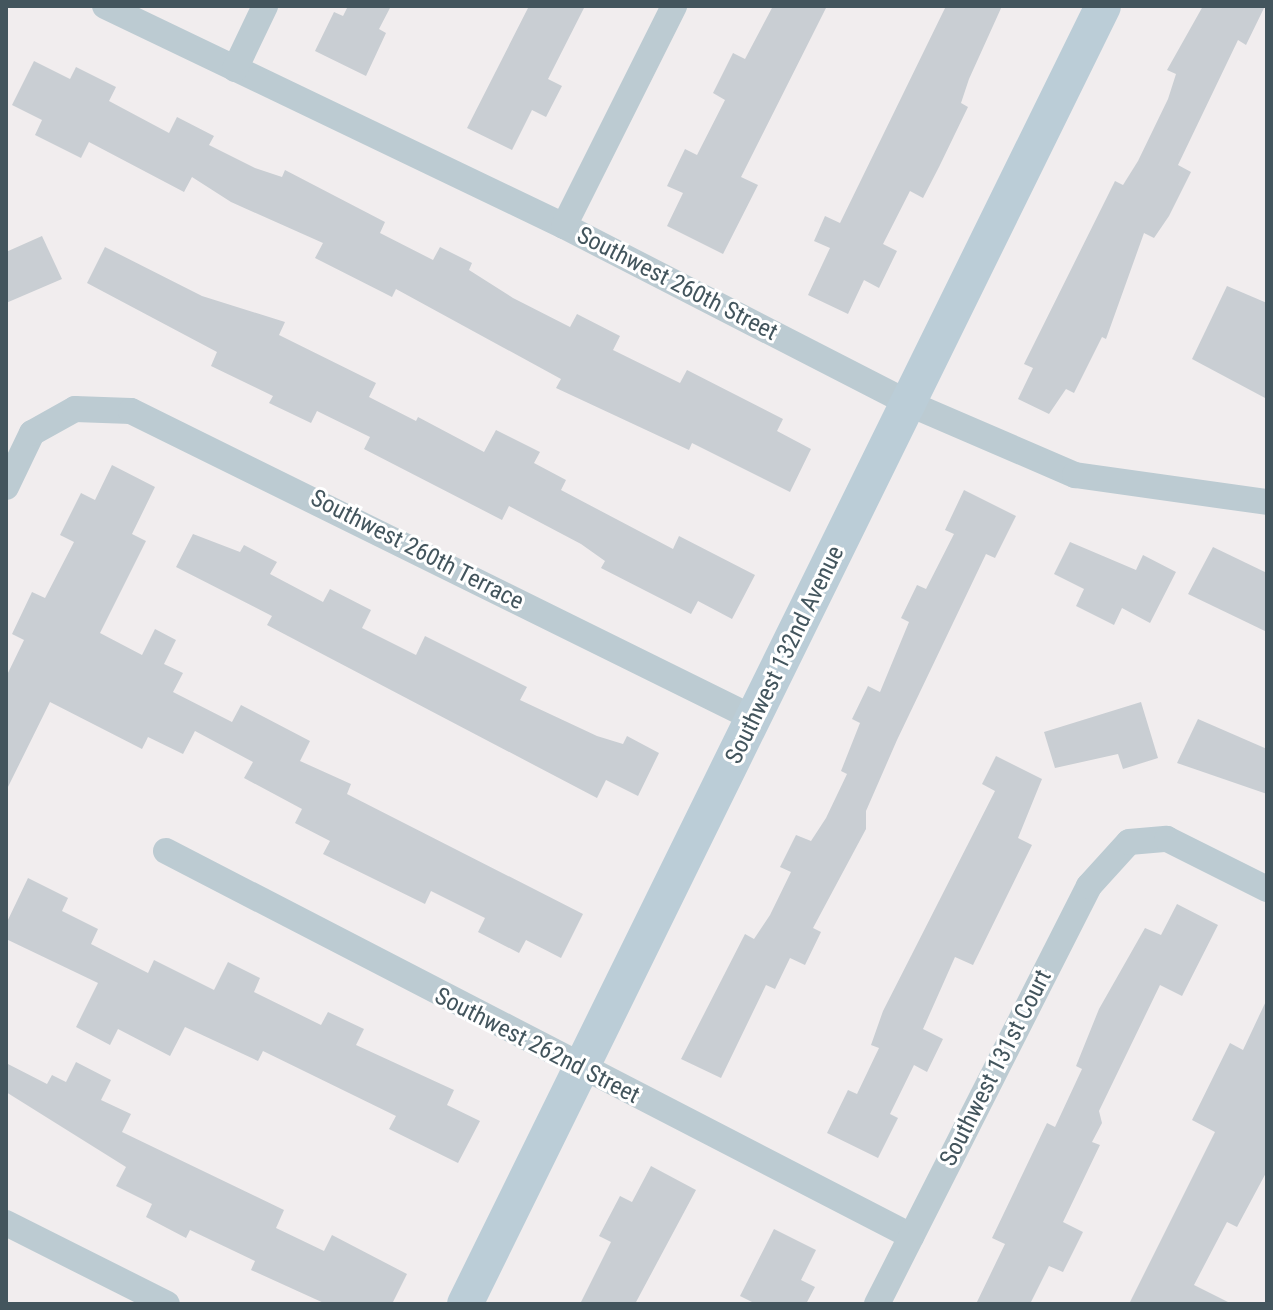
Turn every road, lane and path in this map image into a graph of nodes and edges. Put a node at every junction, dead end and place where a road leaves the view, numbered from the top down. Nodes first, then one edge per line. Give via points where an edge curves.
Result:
1 (105, 6) edge
2 (265, 6) edge
3 (674, 6) edge
4 (1103, 6) edge
5 (235, 69) junction
6 (564, 226) junction
7 (910, 404) junction
8 (6, 487) edge
9 (1267, 502) edge
10 (753, 718) junction
11 (166, 851) dead end
12 (1267, 889) edge
13 (585, 1071) junction
14 (6, 1223) edge
15 (911, 1236) junction
16 (167, 1304) edge
17 (465, 1304) edge
18 (877, 1304) edge

1 - 5 street, Southwest 260th Street
2 - 5 street
3 - 6 street
4 - 7 street, Southwest 132nd Avenue
5 - 6 street, Southwest 260th Street
6 - 7 street, Southwest 260th Street
7 - 9 street, Southwest 260th Street via 1075,475
7 - 10 street, Southwest 132nd Avenue
8 - 10 street, Southwest 260th Terrace via 32,433 75,409 131,411
10 - 13 street, Southwest 132nd Avenue
11 - 13 street, Southwest 262nd Street
12 - 15 street, Southwest 131st Court via 1167,839 1129,842 1089,886
13 - 15 street, Southwest 262nd Street
13 - 17 street, Southwest 132nd Avenue
14 - 16 street
15 - 18 street, Southwest 131st Court

